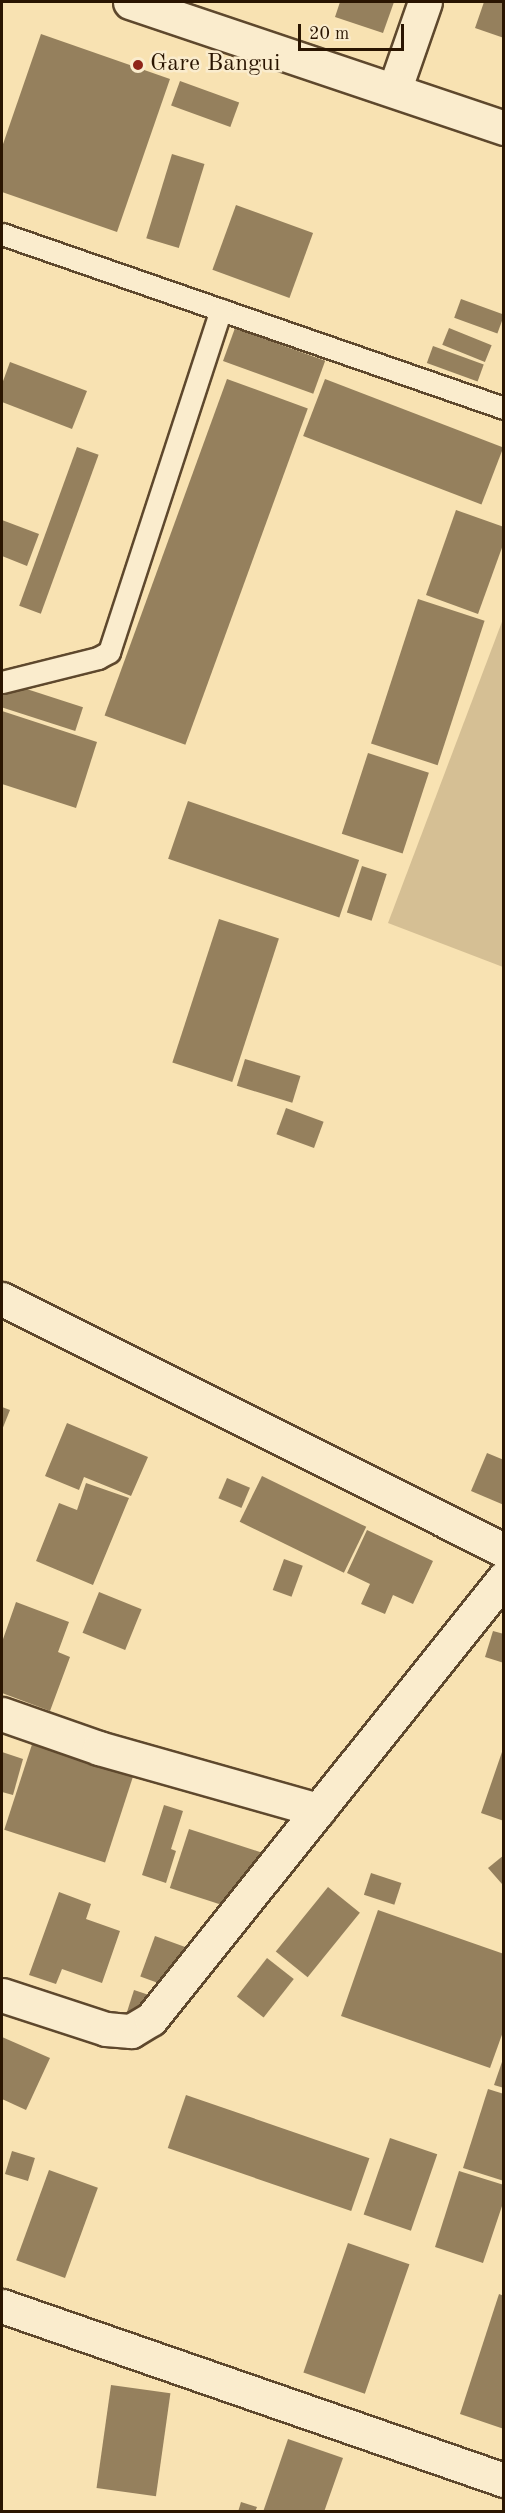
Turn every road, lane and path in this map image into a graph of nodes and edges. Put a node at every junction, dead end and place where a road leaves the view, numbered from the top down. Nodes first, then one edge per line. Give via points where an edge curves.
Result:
1 (130, 2) edge
2 (425, 2) edge
3 (395, 88) junction
4 (504, 128) edge
5 (2, 234) edge
6 (221, 310) junction
7 (504, 408) edge
8 (2, 682) edge
9 (2, 1299) edge
10 (504, 1550) edge
11 (504, 1578) edge
12 (2, 1714) edge
13 (318, 1810) junction
14 (2, 1995) edge
15 (2, 2306) edge
16 (504, 2480) edge

1 - 3 street
2 - 3 street
3 - 4 street
5 - 6 lane
6 - 7 lane
6 - 8 lane via 109,652
9 - 10 street
11 - 13 street
12 - 13 street via 99,1748
13 - 14 street via 151,2019 131,2031 106,2030
15 - 16 street

